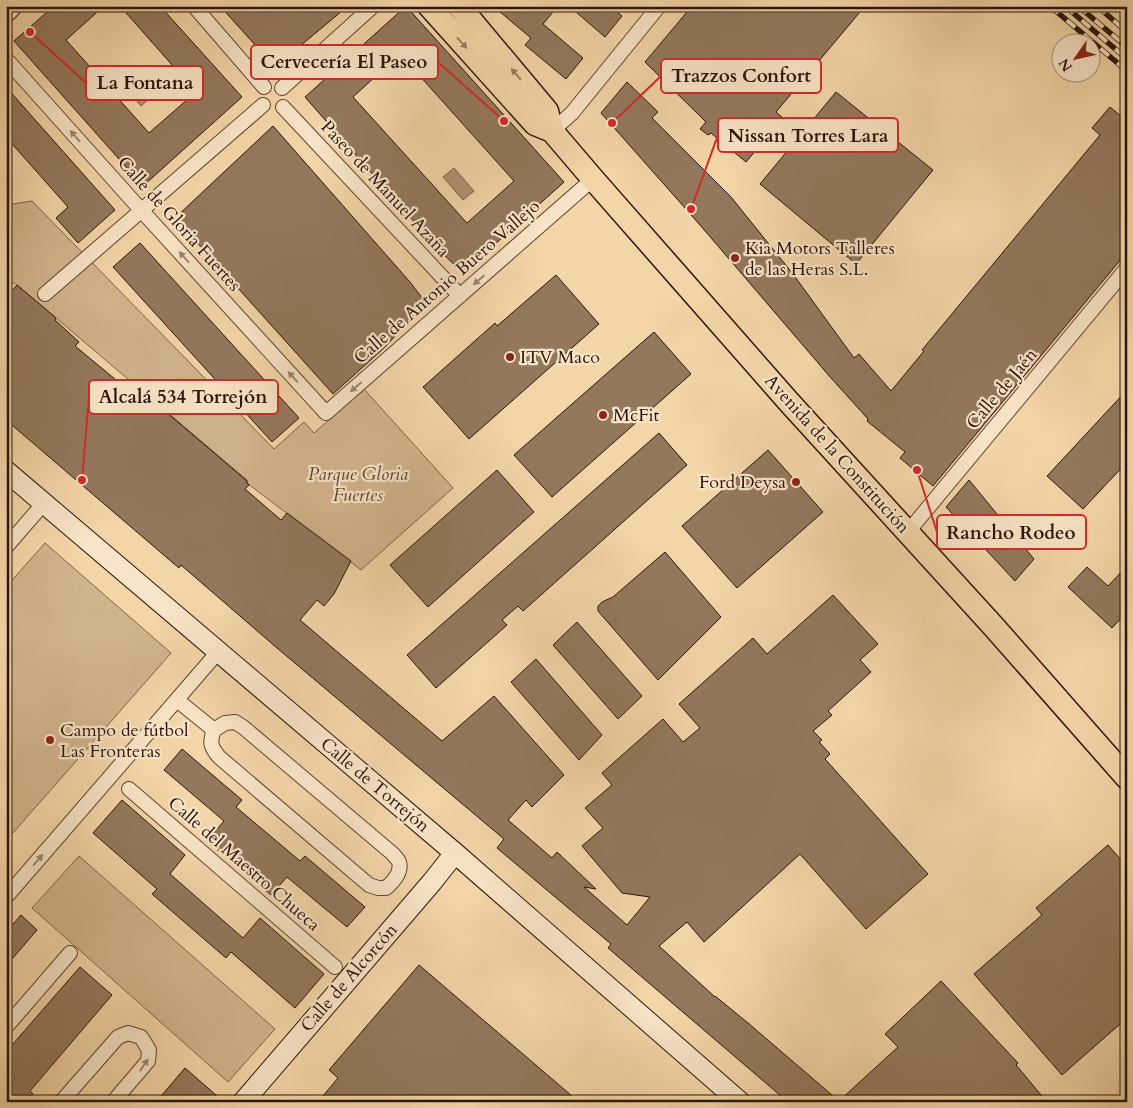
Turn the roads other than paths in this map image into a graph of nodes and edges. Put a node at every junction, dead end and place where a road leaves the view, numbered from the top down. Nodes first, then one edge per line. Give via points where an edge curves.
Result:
1 (12, 6) edge
2 (194, 6) edge
3 (373, 6) edge
4 (429, 6) edge
5 (458, 6) edge
6 (660, 6) edge
7 (6, 12) edge
8 (6, 59) edge
9 (264, 88) junction
10 (282, 88) junction
11 (263, 105) junction
12 (282, 107) junction
13 (552, 130) junction
14 (593, 179) junction
15 (140, 210) junction
16 (1127, 268) edge
17 (45, 294) dead end
18 (460, 296) junction
19 (326, 413) joint
20 (6, 471) edge
21 (44, 503) junction
22 (907, 533) junction
23 (6, 547) edge
24 (218, 652) junction
25 (177, 700) junction
26 (214, 730) junction
27 (1126, 777) edge
28 (129, 789) dead end
29 (455, 854) junction
30 (6, 897) edge
31 (70, 953) dead end
32 (336, 967) dead end
33 (6, 1027) edge
34 (62, 1102) edge
35 (113, 1102) edge
36 (243, 1102) edge
37 (740, 1102) edge

1 - 7 street
2 - 9 street
3 - 10 street
4 -> 13 main road, Avenida de la Constitución via 535,124
13 -> 5 main road, Avenida de la Constitución via 547,112
6 - 13 street via 572,113
15 -> 8 street, Calle de Gloria Fuertes
9 - 10 street via 276,84
9 - 11 street via 260,94
10 - 12 street via 286,99
11 - 12 street via 270,110
11 - 15 street
12 - 18 street, Paseo de Manuel Azaña
13 - 14 main road, Avenida de la Constitución
14 -> 18 street, Calle de Antonio Buero Vallejo
14 - 22 main road, Avenida de la Constitución
15 - 17 street
19 -> 15 street, Calle de Gloria Fuertes
16 - 22 street, Calle de Jaén
18 -> 19 street, Calle de Antonio Buero Vallejo
20 - 21 street, Calle de Torrejón
21 - 23 street
21 - 24 street, Calle de Torrejón
22 - 27 main road, Avenida de la Constitución
24 - 25 street
24 - 29 street, Calle de Torrejón
25 - 26 street
30 -> 25 street
26 - 26 street via 211,744 219,757 369,885 386,888 394,881 399,862 393,854 250,733 234,722
28 - 32 street, Calle del Maestro Chueca
29 - 36 street, Calle de Alcorcón
29 - 37 street, Calle de Torrejón
31 - 33 street
35 -> 34 street via 148,1061 149,1050 141,1037 128,1033 118,1037

